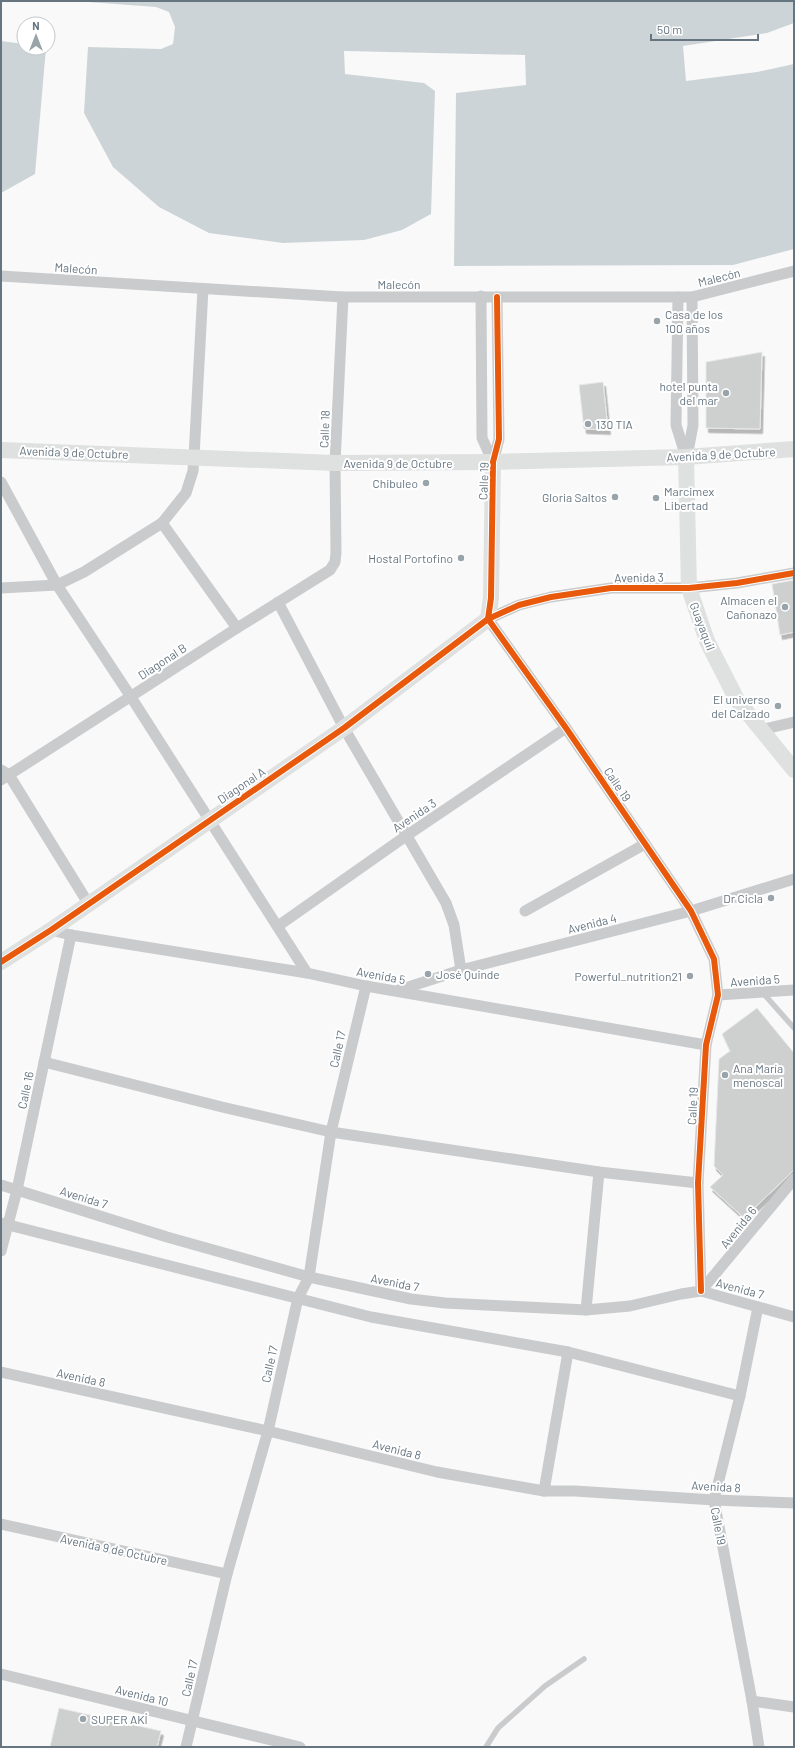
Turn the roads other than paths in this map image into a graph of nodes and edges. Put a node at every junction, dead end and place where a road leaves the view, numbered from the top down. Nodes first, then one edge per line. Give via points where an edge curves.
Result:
1 (794, 271) edge
2 (1, 276) edge
3 (203, 289) junction
4 (481, 296) junction
5 (342, 297) junction
6 (497, 297) junction
7 (678, 297) junction
8 (692, 297) junction
9 (794, 449) edge
10 (1, 450) edge
11 (194, 457) junction
12 (686, 457) junction
13 (335, 463) junction
14 (494, 469) junction
15 (1, 482) edge
16 (162, 523) junction
17 (335, 562) joint
18 (794, 573) edge
19 (57, 585) junction
20 (1, 588) edge
21 (689, 588) junction
22 (278, 602) junction
23 (488, 619) junction
24 (237, 628) junction
25 (131, 697) junction
26 (794, 722) edge
27 (344, 728) junction
28 (566, 728) junction
29 (761, 730) junction
30 (794, 770) edge
31 (4, 775) edge
32 (209, 820) junction
33 (406, 836) junction
34 (645, 844) junction
35 (794, 879) edge
36 (88, 903) junction
37 (525, 910) dead end
38 (692, 912) junction
39 (278, 926) junction
40 (51, 930) junction
41 (71, 935) junction
42 (1, 962) edge
43 (461, 970) junction
44 (307, 973) junction
45 (366, 986) junction
46 (396, 990) junction
47 (794, 990) edge
48 (763, 993) junction
49 (718, 995) junction
50 (794, 1028) edge
51 (706, 1045) junction
52 (44, 1062) junction
53 (331, 1132) junction
54 (599, 1172) junction
55 (794, 1178) edge
56 (698, 1183) junction
57 (1, 1185) edge
58 (17, 1190) junction
59 (5, 1223) edge
60 (1, 1251) edge
61 (309, 1277) junction
62 (701, 1291) junction
63 (298, 1298) junction
64 (758, 1307) junction
65 (586, 1310) junction
66 (794, 1317) edge
67 (568, 1352) junction
68 (1, 1372) edge
69 (740, 1396) junction
70 (268, 1431) junction
71 (544, 1491) junction
72 (714, 1500) junction
73 (794, 1503) edge
74 (1, 1524) edge
75 (227, 1574) junction
76 (584, 1659) dead end
77 (1, 1674) edge
78 (752, 1700) junction
79 (794, 1707) edge
80 (192, 1721) junction
81 (186, 1747) edge
82 (300, 1747) edge
83 (486, 1747) edge
84 (759, 1747) edge

1 - 8 street, Malecón
2 - 3 street, Malecón
3 - 5 street, Malecón
3 - 11 street
4 - 5 street, Malecón
4 - 6 street, Malecón
4 - 14 street, Calle 19 via 482,438
5 - 13 street, Calle 18
6 - 7 street, Malecón
6 - 14 street, Calle 19 via 499,439
7 - 8 street, Malecón
7 - 12 street, Guayaquil via 676,426
8 - 12 street, Guayaquil via 693,424
9 - 12 street, Avenida 9 de Octubre
10 - 11 street, Avenida 9 de Octubre
11 - 13 street, Avenida 9 de Octubre
11 - 16 street via 186,493
12 - 14 street, Avenida 9 de Octubre
12 - 21 street, Guayaquil
13 - 14 street, Avenida 9 de Octubre
13 - 17 street, Calle 18
14 - 23 street, Calle 19 via 491,598
15 - 19 street
16 - 19 street via 84,572
16 - 24 street
17 - 22 street, Diagonal B via 330,570
18 - 21 street, Avenida 3
19 - 20 street
19 - 25 street
21 - 23 street, Avenida 3 via 611,588 551,597 518,605
21 - 29 street, Guayaquil via 707,641 734,693
22 - 24 street, Diagonal B
22 - 27 street
23 - 27 street, Diagonal A
23 - 28 street, Calle 19
24 - 25 street, Diagonal B
25 - 31 street, Diagonal B
25 - 32 street
26 - 29 street
27 - 32 street, Diagonal A
27 - 33 street
28 - 33 street, Avenida 3
28 - 34 street, Calle 19
29 - 30 street, Guayaquil
31 - 36 street
32 - 36 street, Diagonal A
32 - 39 street
33 - 39 street, Avenida 3
33 - 43 street via 446,903 454,925
34 - 37 street
34 - 38 street, Calle 19
35 - 38 street, Avenida 4
36 - 40 street, Diagonal A
38 - 43 street, Avenida 4
38 - 49 street, Calle 19 via 714,959
39 - 44 street
40 - 41 street, Avenida 5
40 - 42 street, Diagonal A
41 - 44 street, Avenida 5
41 - 52 street, Calle 16
43 - 46 street, Avenida 4
44 - 45 street, Avenida 5
45 - 46 street, Avenida 5
45 - 53 street, Calle 17
46 - 51 street, Avenida 5
47 - 48 street, Avenida 5
48 - 49 street, Avenida 5
48 - 50 lane
49 - 51 street, Calle 19
51 - 56 street, Calle 19
52 - 53 street
52 - 58 street, Calle 16
53 - 54 street
53 - 61 street, Calle 17
54 - 56 street
54 - 65 street
55 - 62 street, Avenida 6
56 - 62 street, Calle 19
57 - 58 street, Avenida 7
58 - 59 street, Calle 16
58 - 61 street, Avenida 7 via 166,1237
59 - 60 street, Calle 16
59 - 63 street
61 - 63 street, Calle 17
61 - 65 street, Avenida 7 via 411,1299
62 - 64 street, Avenida 7
62 - 65 street, Avenida 7 via 630,1306
63 - 67 street via 370,1317
63 - 70 street, Calle 17
64 - 66 street, Avenida 7
64 - 69 street, Calle 19
67 - 69 street
67 - 71 street
68 - 70 street, Avenida 8
69 - 72 street, Calle 19
70 - 71 street, Avenida 8 via 437,1472
70 - 75 street, Calle 17
71 - 72 street, Avenida 8
72 - 73 street, Avenida 8
72 - 78 street, Calle 19
74 - 75 street, Avenida 9 de Octubre
75 - 80 street, Calle 17
76 - 83 lane via 545,1686 498,1728
77 - 80 street, Avenida 10
78 - 79 street
78 - 84 street, Calle 19
80 - 81 street, Calle 17
80 - 82 street, Avenida 10

